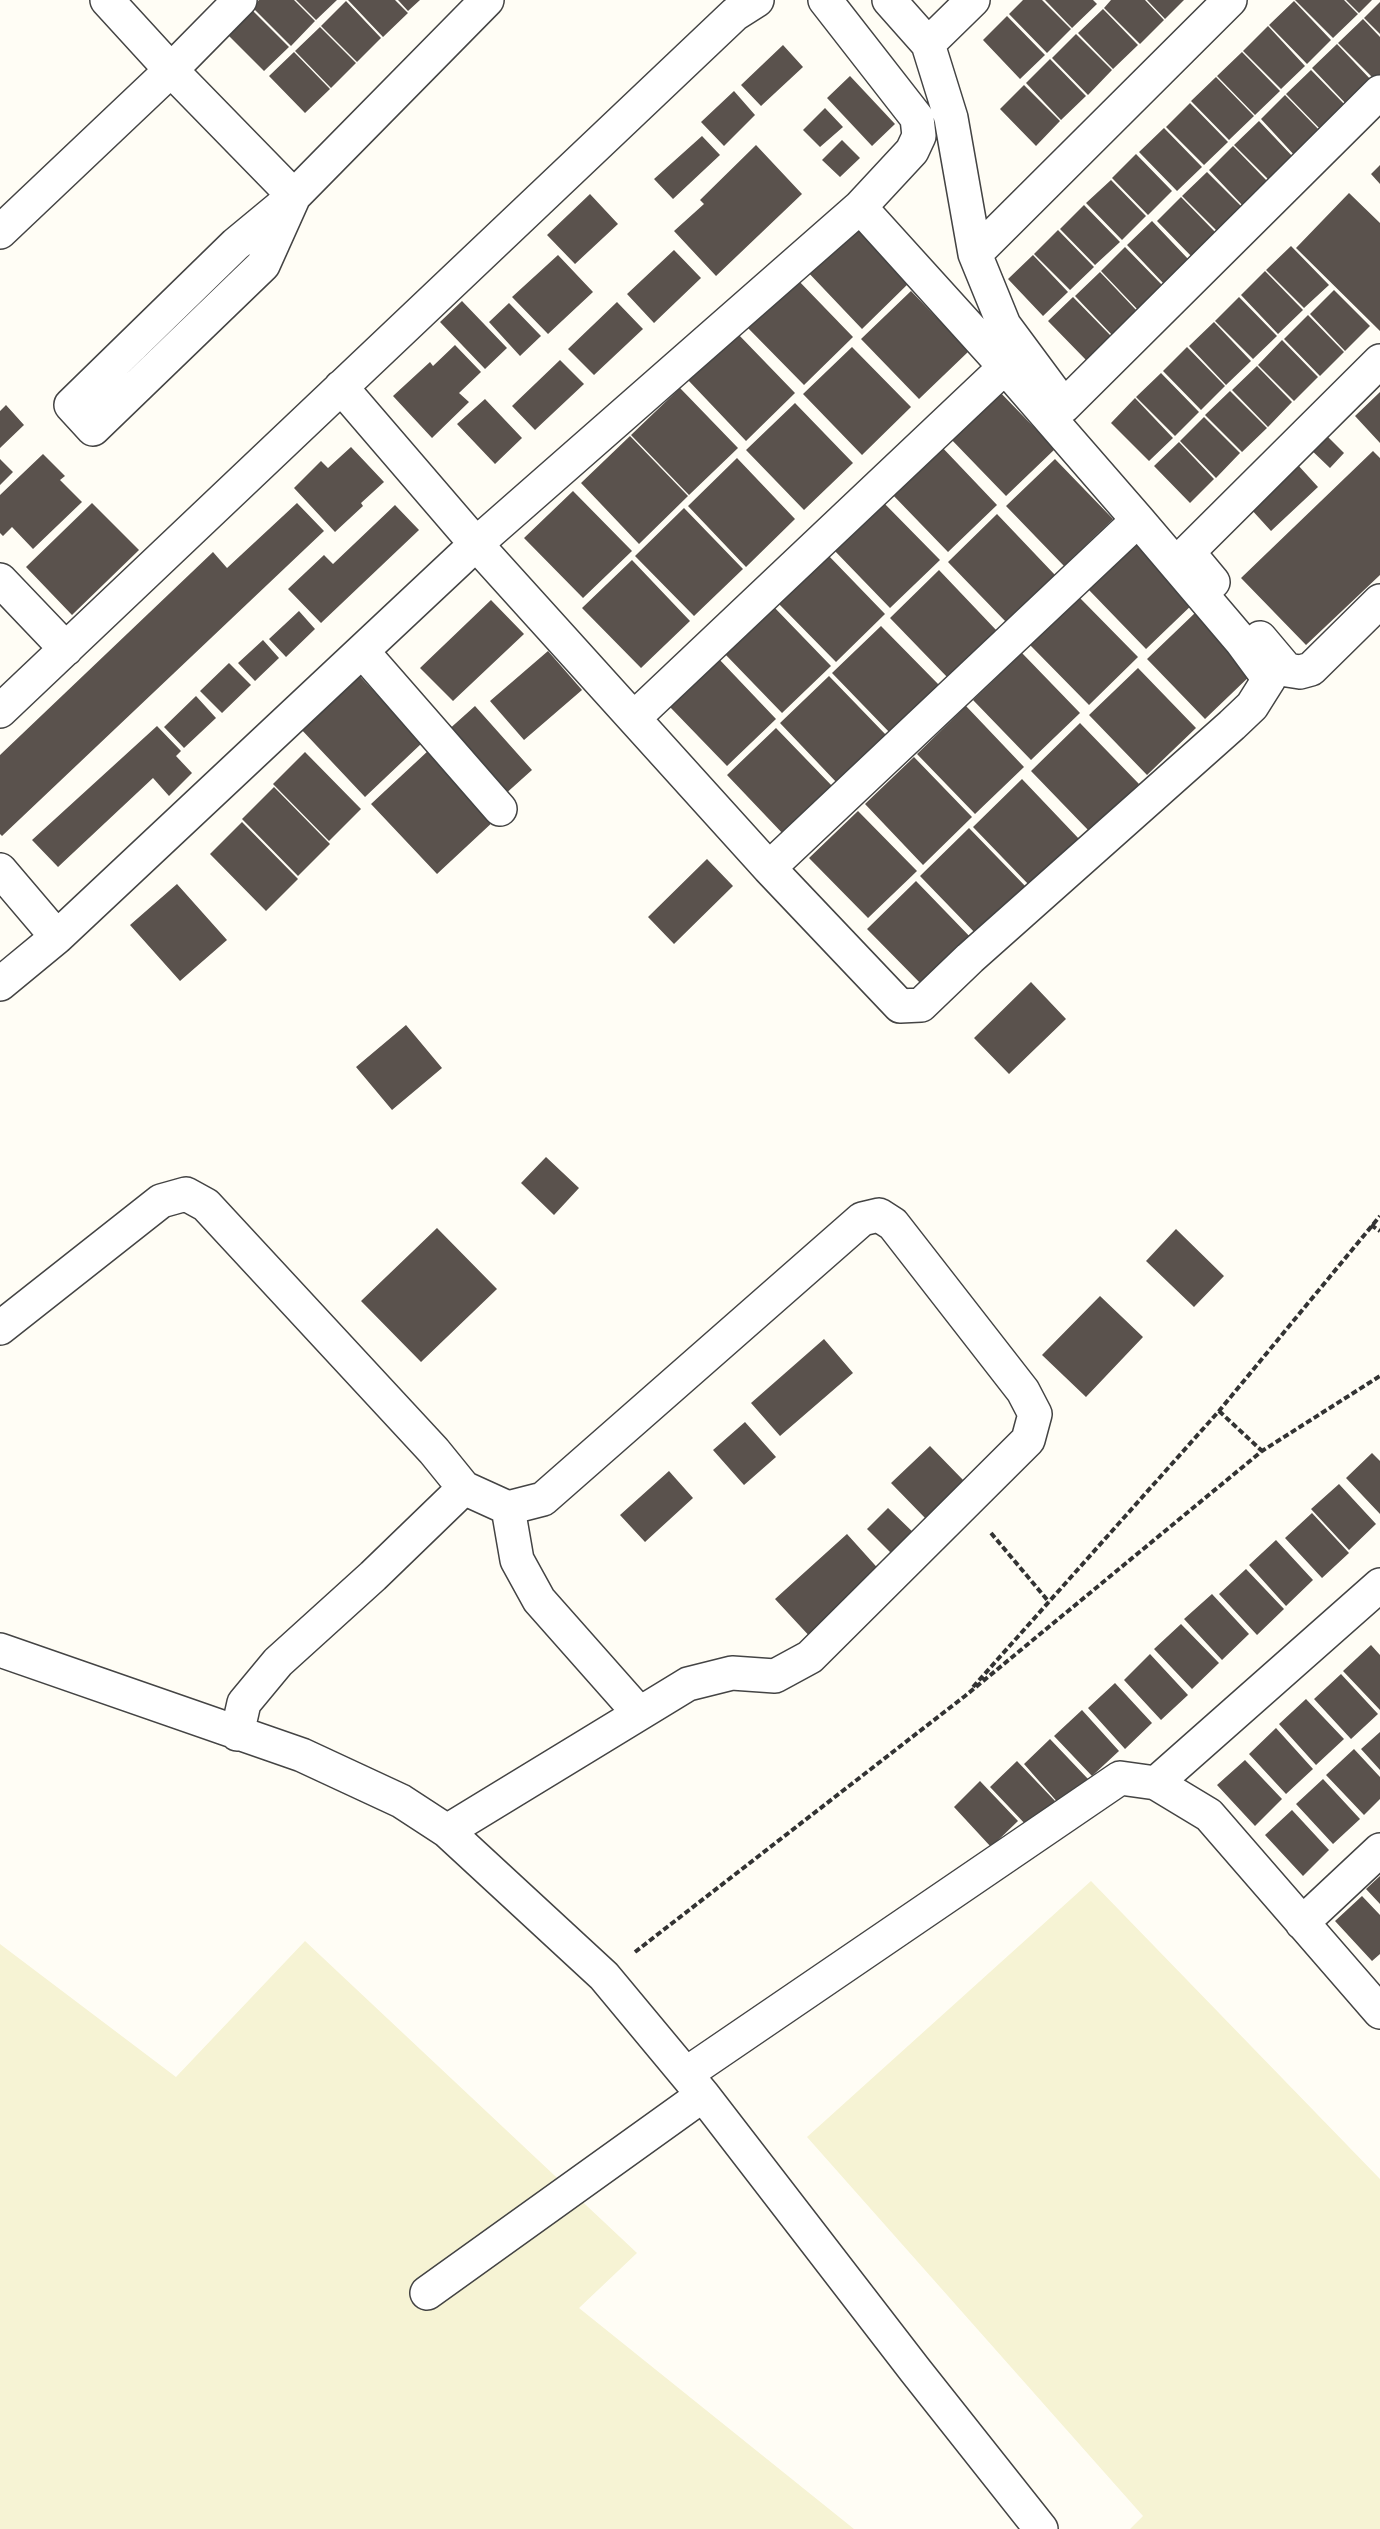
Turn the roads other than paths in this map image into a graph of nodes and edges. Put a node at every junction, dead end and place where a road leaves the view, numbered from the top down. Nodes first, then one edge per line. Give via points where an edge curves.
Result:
1 (107, 0) edge
2 (240, 0) edge
3 (487, 0) edge
4 (757, 0) edge
5 (825, 0) edge
6 (889, 0) edge
7 (973, 0) edge
8 (1230, 0) edge
9 (928, 44) junction
10 (171, 70) junction
11 (1380, 92) edge
12 (294, 196) junction
13 (860, 207) junction
14 (0, 232) edge
15 (975, 254) junction
16 (1380, 361) edge
17 (1005, 367) junction
18 (341, 387) junction
19 (1138, 520) junction
20 (476, 544) junction
21 (0, 580) edge
22 (1380, 602) edge
23 (66, 649) junction
24 (362, 651) junction
25 (0, 711) edge
26 (634, 718) junction
27 (500, 809) dead end
28 (770, 868) junction
29 (0, 870) edge
30 (57, 937) junction
31 (0, 984) edge
32 (0, 1328) edge
33 (464, 1488) junction
34 (508, 1508) junction
35 (1380, 1585) edge
36 (0, 1650) edge
37 (639, 1713) junction
38 (237, 1734) junction
39 (1156, 1783) junction
40 (447, 1831) junction
41 (1380, 1851) edge
42 (1302, 1923) junction
43 (1380, 2012) edge
44 (695, 2084) junction
45 (427, 2293) dead end
46 (1041, 2529) edge

1 - 10 street
2 - 10 street
3 - 12 street
4 - 18 street via 735,14
5 - 13 street via 917,118 919,136 912,151
6 - 9 street
7 - 9 street
8 - 15 street
9 - 15 street via 951,118
10 - 12 street
10 - 14 street
11 - 15 street via 1064,406 1004,325
12 - 12 street via 263,264 93,429 71,405 236,244
13 - 17 street
13 - 20 street
16 - 22 street via 1188,552 1287,669 1311,669
17 - 19 street
17 - 26 street
18 - 20 street
18 - 23 street
19 - 28 street
19 - 28 street via 1269,679 1252,706 1232,725 921,1005 900,1006
20 - 24 street
20 - 26 street
21 - 23 street
23 - 25 street
24 - 27 street
24 - 30 street
26 - 28 street
29 - 30 street
30 - 31 street
32 - 33 street via 161,1201 186,1194 206,1204
33 - 34 street
33 - 38 street via 278,1662 244,1704
34 - 37 street via 517,1560 539,1600
34 - 37 street via 543,1499 862,1219 879,1215 893,1224 1023,1390 1035,1414 1028,1440 810,1657 775,1677 732,1673 688,1684
35 - 39 street
36 - 38 street
37 - 40 street
38 - 40 street via 302,1755 401,1801
39 - 42 street via 1209,1815
39 - 44 street via 1120,1778
40 - 44 street via 604,1976
41 - 42 street
42 - 43 street
44 - 45 street
44 - 46 street

